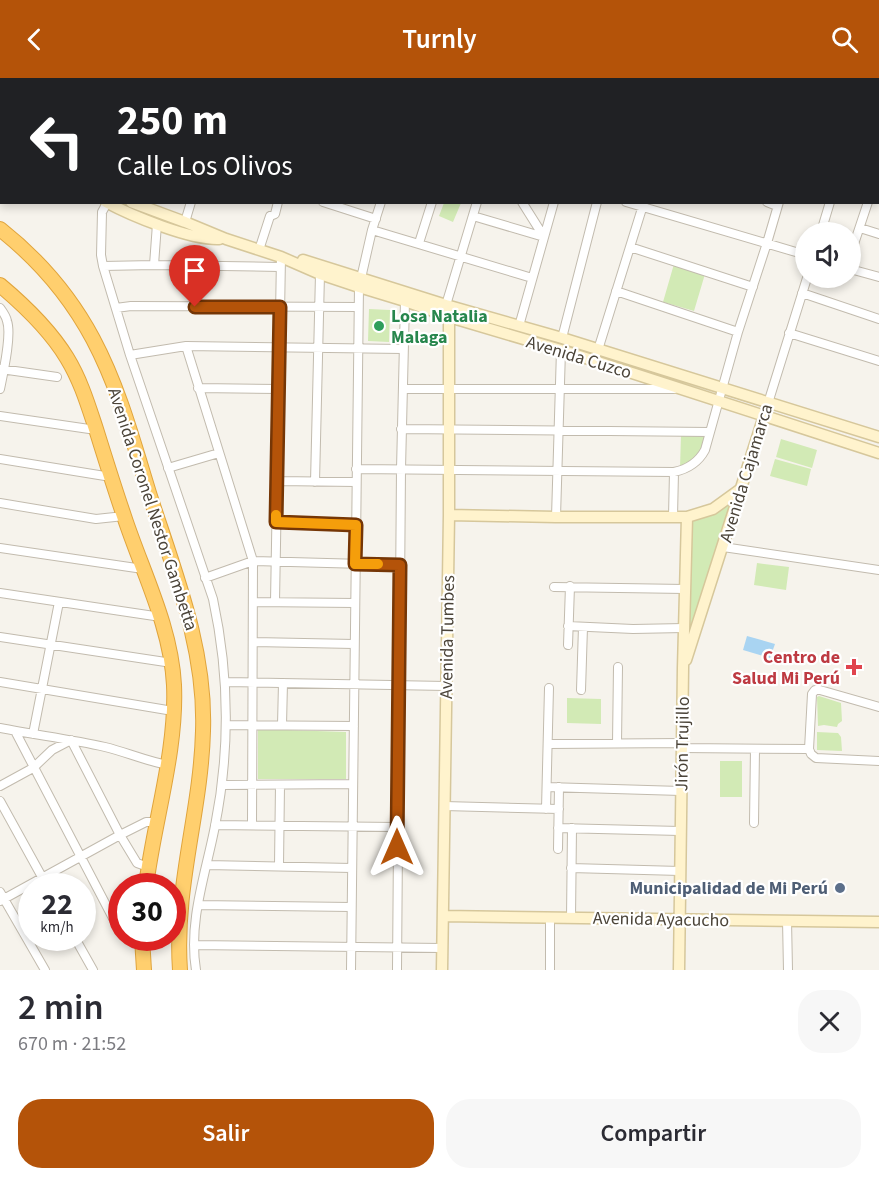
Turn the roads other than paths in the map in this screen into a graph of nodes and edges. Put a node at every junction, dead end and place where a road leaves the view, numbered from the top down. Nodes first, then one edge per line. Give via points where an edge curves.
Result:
1 (106, 204) edge
2 (109, 204) edge
3 (136, 204) edge
4 (190, 204) edge
5 (277, 204) edge
6 (333, 204) edge
7 (380, 204) edge
8 (431, 204) edge
9 (476, 204) edge
10 (525, 204) edge
11 (553, 204) edge
12 (596, 204) edge
13 (778, 204) edge
14 (829, 204) edge
15 (867, 204) edge
16 (643, 205) edge
17 (473, 216) junction
18 (376, 219) junction
19 (185, 222) junction
20 (824, 222) edge
21 (157, 224) junction
22 (861, 225) edge
23 (861, 228) edge
24 (0, 229) edge
25 (372, 230) junction
26 (879, 234) edge
27 (544, 237) junction
28 (226, 239) junction
29 (419, 243) junction
30 (767, 243) junction
31 (630, 247) junction
32 (259, 250) junction
33 (795, 252) edge
34 (461, 257) junction
35 (281, 262) junction
36 (103, 266) junction
37 (153, 266) junction
38 (861, 272) edge
39 (320, 274) junction
40 (879, 277) edge
41 (532, 278) junction
42 (360, 283) junction
43 (0, 285) edge
44 (753, 287) junction
45 (804, 288) edge
46 (616, 291) junction
47 (802, 293) junction
48 (405, 301) junction
49 (280, 307) junction
50 (319, 307) junction
51 (358, 307) junction
52 (0, 308) edge
53 (116, 308) junction
54 (448, 311) junction
55 (879, 319) edge
56 (519, 326) junction
57 (0, 328) edge
58 (9, 329) junction
59 (738, 332) junction
60 (789, 333) junction
61 (562, 338) junction
62 (186, 346) junction
63 (279, 348) junction
64 (318, 348) junction
65 (358, 349) junction
66 (403, 349) junction
67 (599, 349) junction
68 (561, 351) junction
69 (130, 355) junction
70 (879, 361) edge
71 (595, 362) junction
72 (2, 369) edge
73 (57, 377) dead end
74 (198, 388) junction
75 (0, 389) edge
76 (403, 389) junction
77 (448, 389) junction
78 (560, 389) junction
79 (681, 389) junction
80 (723, 389) junction
81 (279, 390) junction
82 (719, 401) junction
83 (768, 403) junction
84 (0, 416) edge
85 (764, 416) junction
86 (401, 429) junction
87 (96, 430) junction
88 (448, 430) junction
89 (558, 430) junction
90 (710, 432) junction
91 (879, 437) edge
92 (219, 453) junction
93 (879, 453) edge
94 (0, 459) edge
95 (168, 468) junction
96 (357, 469) junction
97 (400, 469) junction
98 (449, 470) junction
99 (557, 471) junction
100 (674, 472) junction
101 (112, 477) junction
102 (277, 481) junction
103 (315, 482) junction
104 (356, 482) junction
105 (742, 488) junction
106 (0, 503) edge
107 (449, 515) junction
108 (124, 516) junction
109 (556, 517) junction
110 (673, 517) junction
111 (687, 517) junction
112 (276, 522) junction
113 (356, 525) junction
114 (723, 547) junction
115 (0, 548) edge
116 (253, 561) junction
117 (276, 562) junction
118 (355, 564) junction
119 (400, 565) junction
120 (143, 569) junction
121 (879, 570) edge
122 (205, 578) junction
123 (570, 586) junction
124 (554, 587) dead end
125 (685, 589) junction
126 (0, 593) edge
127 (59, 602) junction
128 (253, 602) junction
129 (275, 602) junction
130 (355, 603) junction
131 (161, 617) junction
132 (568, 626) junction
133 (583, 627) junction
134 (684, 628) junction
135 (0, 637) edge
136 (252, 642) junction
137 (354, 644) junction
138 (51, 645) junction
139 (568, 645) dead end
140 (172, 663) junction
141 (618, 667) dead end
142 (683, 668) junction
143 (0, 682) edge
144 (226, 682) junction
145 (252, 682) junction
146 (283, 683) junction
147 (354, 685) junction
148 (398, 686) junction
149 (446, 686) junction
150 (549, 688) dead end
151 (43, 689) junction
152 (581, 690) dead end
153 (879, 707) edge
154 (173, 711) junction
155 (226, 725) junction
156 (252, 725) junction
157 (282, 726) junction
158 (354, 726) junction
159 (0, 728) edge
160 (15, 731) junction
161 (33, 734) junction
162 (71, 740) junction
163 (617, 743) junction
164 (548, 744) junction
165 (682, 746) junction
166 (755, 749) junction
167 (809, 749) junction
168 (879, 761) edge
169 (168, 765) junction
170 (33, 768) junction
171 (280, 784) junction
172 (353, 784) junction
173 (222, 785) junction
174 (252, 785) junction
175 (0, 786) edge
176 (547, 787) junction
177 (559, 787) junction
178 (681, 791) junction
179 (0, 801) edge
180 (444, 806) junction
181 (546, 809) junction
182 (559, 809) junction
183 (156, 822) junction
184 (754, 823) dead end
185 (215, 825) junction
186 (252, 825) junction
187 (279, 825) junction
188 (352, 826) junction
189 (397, 827) junction
190 (558, 828) junction
191 (572, 828) junction
192 (680, 831) junction
193 (120, 835) junction
194 (558, 849) dead end
195 (80, 857) junction
196 (207, 865) junction
197 (279, 866) junction
198 (148, 867) junction
199 (352, 868) junction
200 (571, 868) junction
201 (680, 871) junction
202 (39, 873) edge
203 (51, 873) edge
204 (147, 873) edge
205 (18, 889) edge
206 (1, 897) edge
207 (198, 905) junction
208 (351, 907) junction
209 (108, 909) edge
210 (443, 916) junction
211 (550, 917) junction
212 (571, 918) junction
213 (679, 919) junction
214 (787, 920) junction
215 (879, 922) edge
216 (194, 945) junction
217 (351, 947) junction
218 (397, 947) junction
219 (442, 948) junction
220 (82, 951) edge
221 (142, 951) edge
222 (143, 968) edge
223 (45, 970) edge
224 (93, 970) edge
225 (180, 970) edge
226 (196, 970) edge
227 (351, 970) edge
228 (397, 970) edge
229 (442, 970) edge
230 (550, 970) edge
231 (679, 970) edge
232 (788, 970) edge

1 - 36 street via 102,212
2 - 21 street, Avenida Cuzco
3 - 19 street, Avenida Cuzco
4 - 19 street
5 - 32 street
6 - 18 street
7 - 18 street
8 - 29 street
9 - 17 street
10 - 27 street
11 - 27 street
12 - 61 street
13 - 30 street
14 - 20 street
15 - 22 street
16 - 30 street
16 - 31 street
17 - 27 street
17 - 34 street
18 - 25 street
19 - 28 street, Avenida Cuzco
21 - 28 street, Avenida Cuzco via 210,240
21 - 37 street
23 - 26 street
24 - 225 highway, Avenida Coronel Nestor Gambetta via 50,276 93,338 121,404 187,609 200,671 203,730 182,887
25 - 29 street
25 - 42 street
27 - 41 street
28 - 32 street, Avenida Cuzco
29 - 34 street
30 - 33 street
30 - 44 street
31 - 44 street
31 - 46 street
32 - 35 street, Avenida Cuzco
34 - 41 street
34 - 54 street
35 - 37 street
35 - 39 street, Avenida Cuzco
35 - 42 street, Avenida Cuzco via 307,261
35 - 49 street
36 - 37 street
36 - 53 street
38 - 40 street
39 - 42 street, Avenida Cuzco
39 - 50 street
41 - 56 street
42 - 48 street, Avenida Cuzco
42 - 51 street
42 - 54 street, Avenida Cuzco
43 - 87 highway, Avenida Coronel Nestor Gambetta via 41,324 66,357 79,380
44 - 59 street
45 - 47 street, Avenida Cajamarca
46 - 59 street
46 - 67 street
47 - 55 street
47 - 60 street, Avenida Cajamarca
48 - 54 street, Avenida Cuzco
48 - 66 street
49 - 50 street
49 - 53 street
49 - 63 street
50 - 51 street
50 - 64 street
51 - 65 street
52 - 58 street
53 - 69 street
54 - 56 street, Avenida Cuzco
54 - 68 street, Avenida Cuzco
54 - 77 street, Avenida Tumbes
56 - 61 street, Avenida Cuzco
57 - 58 street
58 - 72 street
59 - 80 street
60 - 70 street
60 - 83 street, Avenida Cajamarca
61 - 67 street, Avenida Cuzco
62 - 63 street
62 - 69 street
62 - 74 street
63 - 64 street
63 - 81 street
64 - 65 street
64 - 103 street
65 - 66 street
65 - 96 street
66 - 76 street
67 - 71 street
67 - 80 street, Avenida Cuzco
68 - 71 street, Avenida Cuzco
68 - 78 street
69 - 95 street
71 - 79 street, Avenida Cuzco
72 - 73 street
72 - 75 street
74 - 81 street
74 - 92 street
76 - 77 street
76 - 86 street
77 - 78 street
77 - 88 street, Avenida Tumbes
78 - 79 street
78 - 89 street
79 - 82 street, Avenida Cuzco
80 - 82 street
80 - 83 street, Avenida Cuzco
81 - 102 street
82 - 85 street, Avenida Cuzco
82 - 90 street
83 - 85 street, Avenida Cajamarca
83 - 91 street, Avenida Cuzco
84 - 87 street
85 - 93 street, Avenida Cuzco
85 - 105 street, Avenida Cajamarca
86 - 88 street
86 - 97 street
87 - 101 highway, Avenida Coronel Nestor Gambetta
88 - 89 street
88 - 98 street, Avenida Tumbes
89 - 90 street
89 - 99 street
90 - 100 street via 697,461
92 - 95 street
92 - 116 street
94 - 101 street
95 - 122 street
96 - 97 street
96 - 104 street
97 - 98 street
97 - 119 street
98 - 99 street
98 - 107 street, Avenida Tumbes
99 - 100 street
99 - 109 street
100 - 110 street
101 - 108 highway, Avenida Coronel Nestor Gambetta
102 - 103 street
102 - 112 street
103 - 104 street
104 - 113 street
105 - 111 street via 720,506
105 - 114 street, Avenida Cajamarca
106 - 108 street via 96,519
107 - 109 street
107 - 149 street, Avenida Tumbes
108 - 120 highway, Avenida Coronel Nestor Gambetta
109 - 110 street
110 - 111 street
111 - 125 street, Jirón Trujillo
112 - 113 street
112 - 117 street
113 - 118 street
114 - 121 street
114 - 142 street, Avenida Cajamarca
115 - 120 street
116 - 117 street
116 - 122 street
116 - 128 street
117 - 118 street
117 - 129 street
118 - 119 street
118 - 130 street
119 - 148 street
120 - 131 highway, Avenida Coronel Nestor Gambetta
122 - 144 street via 218,622
123 - 124 street
123 - 125 street
123 - 132 street
125 - 134 street, Jirón Trujillo
126 - 127 street
127 - 131 street
127 - 138 street
128 - 129 street
128 - 136 street
129 - 130 street
130 - 137 street
131 - 140 highway, Avenida Coronel Nestor Gambetta
132 - 133 street
132 - 139 street
133 - 134 street
133 - 152 street
134 - 142 street, Jirón Trujillo
135 - 138 street
136 - 137 street
136 - 145 street
137 - 147 street
138 - 140 street
138 - 151 street
140 - 154 highway, Avenida Coronel Nestor Gambetta
141 - 163 street
142 - 165 street, Jirón Trujillo
143 - 151 street
144 - 145 street
144 - 155 street
145 - 146 street
145 - 156 street
146 - 147 street
146 - 157 street
147 - 148 street
147 - 158 street
148 - 149 street
148 - 189 street
149 - 180 street, Avenida Tumbes
150 - 164 street
151 - 154 street
151 - 161 street
153 - 167 street via 815,690
154 - 169 highway, Avenida Coronel Nestor Gambetta
155 - 156 street
155 - 173 street
156 - 157 street
156 - 174 street
157 - 158 street
158 - 172 street
159 - 160 street
160 - 161 street
160 - 170 street
161 - 162 street
162 - 169 street
162 - 170 street via 52,750
162 - 193 street
163 - 164 street
163 - 165 street
164 - 176 street
165 - 166 street
165 - 178 street, Jirón Trujillo
166 - 167 street
166 - 184 street
167 - 168 street via 816,758
169 - 183 highway, Avenida Coronel Nestor Gambetta
170 - 175 street
170 - 195 street
171 - 172 street
171 - 174 street
171 - 187 street
172 - 188 street
173 - 174 street
173 - 185 street
174 - 186 street
176 - 177 street
176 - 181 street
177 - 178 street
177 - 182 street
178 - 192 street, Jirón Trujillo
179 - 202 street
180 - 181 street
180 - 210 street, Avenida Tumbes
181 - 182 street
182 - 190 street
183 - 193 street via 146,822
183 - 198 highway, Avenida Coronel Nestor Gambetta
185 - 186 street
185 - 196 street
186 - 187 street
187 - 188 street
187 - 197 street
188 - 189 street
188 - 199 street
189 - 218 street
190 - 191 street
190 - 194 street
191 - 192 street
191 - 200 street
192 - 201 street, Jirón Trujillo
193 - 195 street
193 - 198 street via 137,863
195 - 203 street
195 - 209 street
196 - 197 street
196 - 207 street
197 - 199 street
198 - 204 highway, Avenida Coronel Nestor Gambetta
199 - 208 street
200 - 201 street
200 - 212 street
201 - 213 street, Jirón Trujillo
205 - 206 street
206 - 223 street
207 - 208 street
207 - 216 street
208 - 217 street
210 - 211 street, Avenida Ayacucho
210 - 219 street, Avenida Tumbes
211 - 212 street, Avenida Ayacucho
211 - 230 street
212 - 213 street, Avenida Ayacucho
213 - 214 street, Avenida Ayacucho
213 - 231 street, Jirón Trujillo
214 - 215 street, Avenida Ayacucho
214 - 232 street
216 - 217 street
216 - 226 street
217 - 218 street
217 - 227 street
218 - 219 street
218 - 228 street
219 - 229 street, Avenida Tumbes
220 - 224 street
221 - 222 highway

